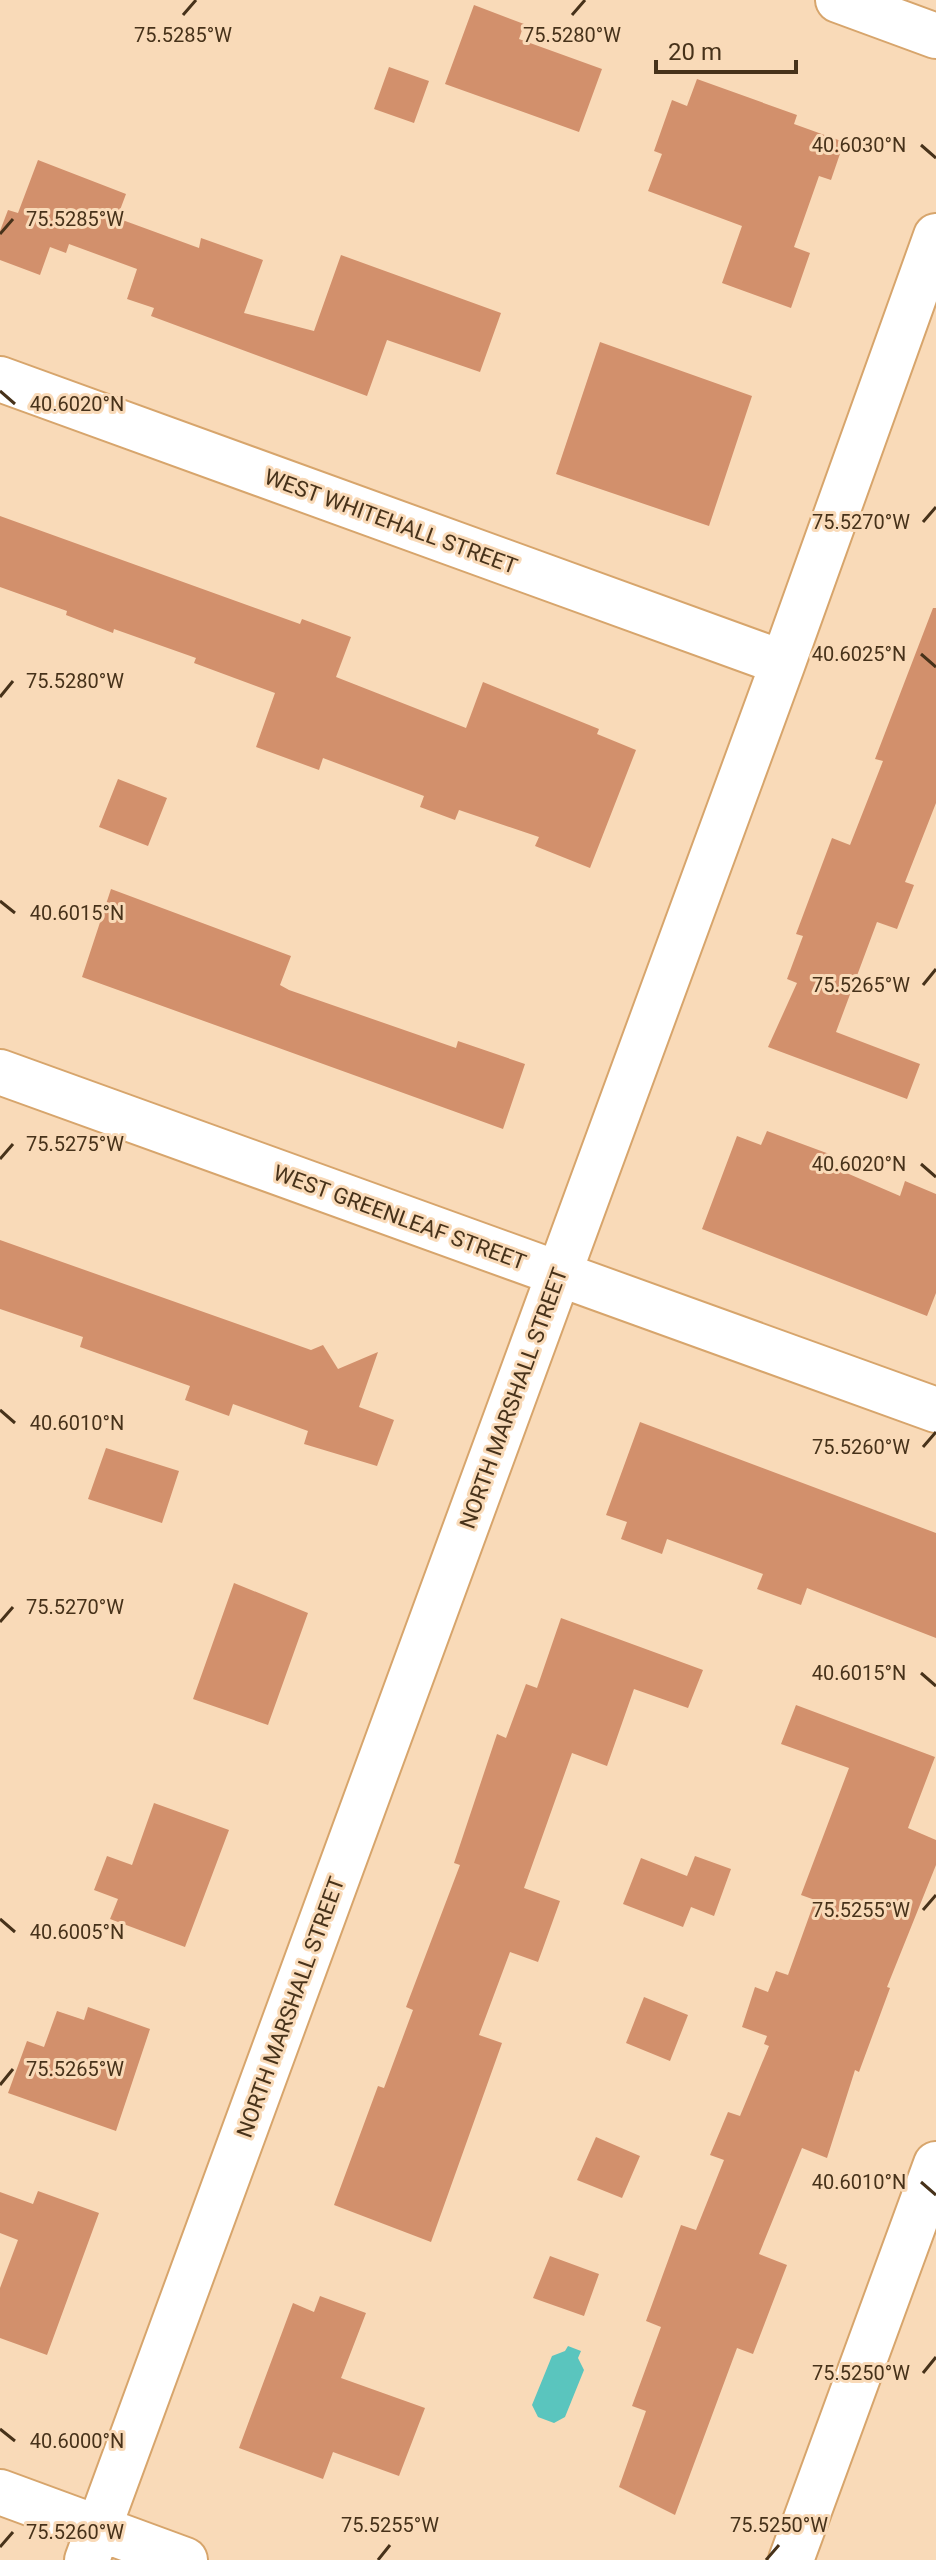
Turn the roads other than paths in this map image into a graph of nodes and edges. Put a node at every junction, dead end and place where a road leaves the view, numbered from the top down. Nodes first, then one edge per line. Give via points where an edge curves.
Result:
1 (838, 0) edge
2 (936, 36) edge
3 (936, 236) edge
4 (0, 379) edge
5 (783, 663) junction
6 (0, 1072) edge
7 (559, 1274) junction
8 (936, 1410) edge
9 (936, 2164) edge
10 (0, 2492) edge
11 (92, 2544) edge
12 (185, 2560) edge
13 (791, 2560) edge

1 - 2 street
3 - 5 street, NORTH MARSHALL STREET
4 - 5 street, WEST WHITEHALL STREET
5 - 7 street, NORTH MARSHALL STREET
6 - 7 street, WEST GREENLEAF STREET
7 - 8 street, WEST GREENLEAF STREET
7 - 11 street, NORTH MARSHALL STREET
9 - 13 street
10 - 11 street
11 - 12 street

